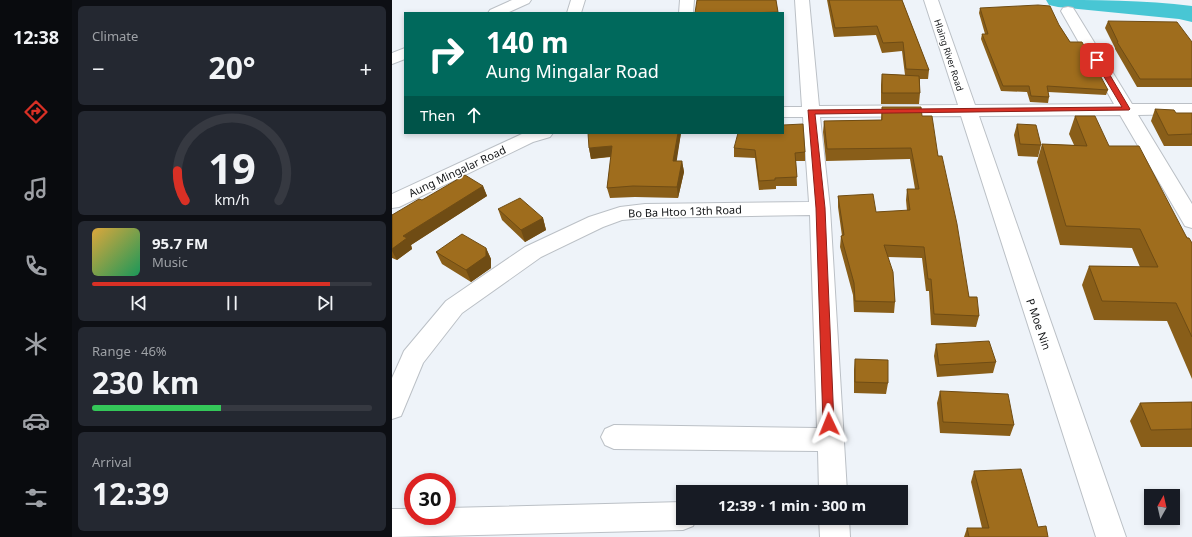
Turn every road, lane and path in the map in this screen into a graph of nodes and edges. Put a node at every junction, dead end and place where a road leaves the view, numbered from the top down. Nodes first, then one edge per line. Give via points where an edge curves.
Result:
1 (524, 0) edge
2 (578, 0) edge
3 (687, 0) edge
4 (802, 0) edge
5 (931, 0) edge
6 (1068, 10) dead end
7 (496, 12) edge
8 (574, 12) edge
9 (686, 12) edge
10 (404, 53) edge
11 (392, 59) edge
12 (1127, 109) junction
13 (1192, 109) edge
14 (968, 110) junction
15 (784, 112) edge
16 (811, 112) junction
17 (533, 135) edge
18 (392, 202) edge
19 (820, 208) junction
20 (1190, 215) edge
21 (392, 408) edge
22 (614, 438) dead end
23 (829, 440) junction
24 (832, 485) edge
25 (676, 516) edge
26 (392, 523) edge
27 (834, 525) edge
28 (835, 537) edge
29 (1111, 537) edge

1 - 7 street
2 - 8 street
3 - 9 street
4 - 16 street
5 - 14 street, Hlaing River Road
6 - 12 street
10 - 11 street
12 - 13 street
12 - 14 street
12 - 20 street
14 - 16 street
14 - 29 street, P Moe Nin
15 - 16 street
16 - 19 street
17 - 18 street, Aung Mingalar Road
19 - 21 street, Bo Ba Htoo 13th Road via 645,211 620,214 596,222 533,252 454,307 412,358
19 - 23 street
22 - 23 street
23 - 24 street
25 - 26 street
27 - 28 street

